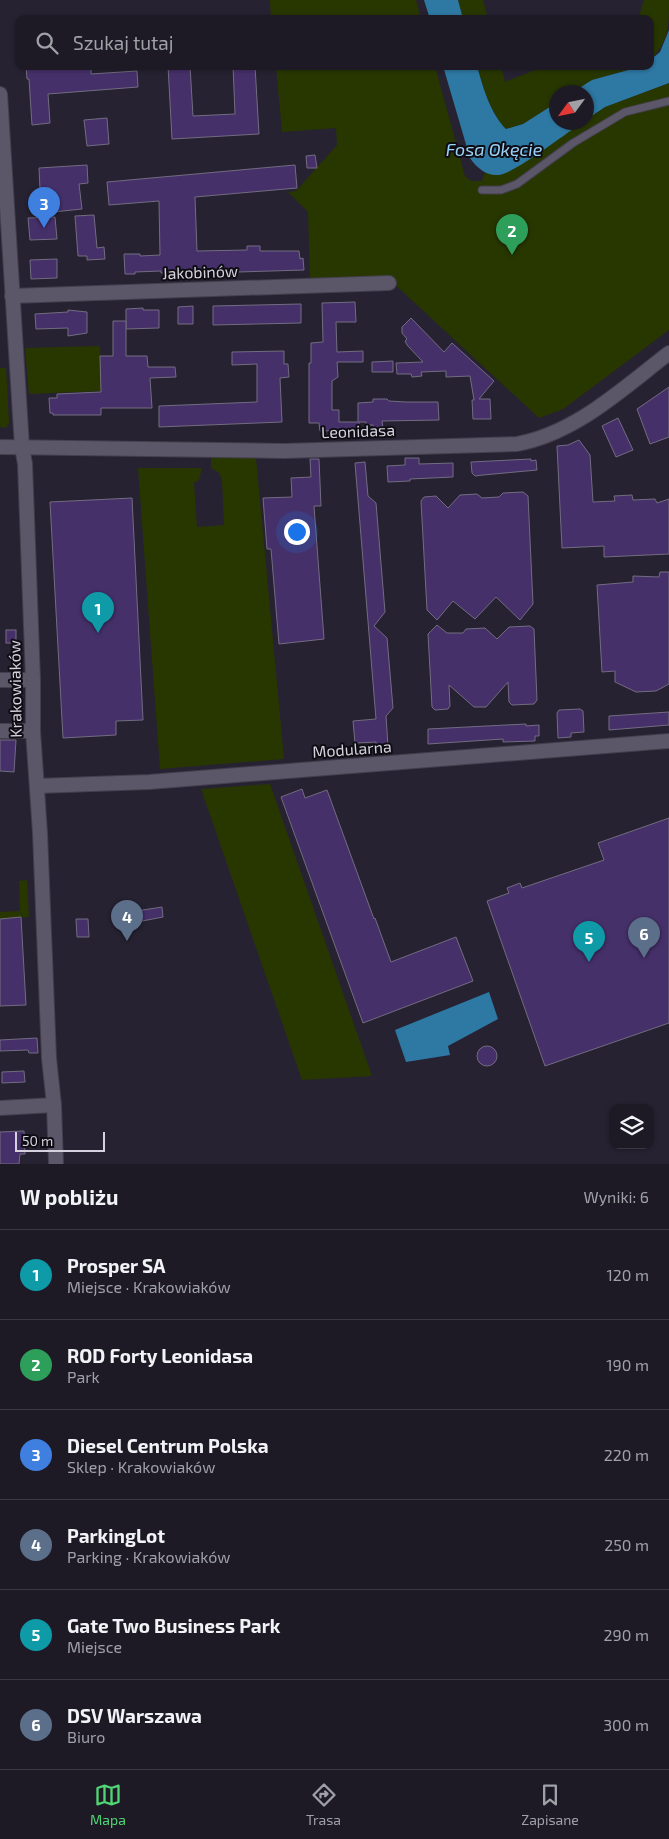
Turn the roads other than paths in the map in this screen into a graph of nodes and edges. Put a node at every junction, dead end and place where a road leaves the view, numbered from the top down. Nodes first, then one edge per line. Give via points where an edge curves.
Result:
1 (0, 94) edge
2 (669, 101) edge
3 (2, 177) edge
4 (482, 190) dead end
5 (389, 284) dead end
6 (12, 296) junction
7 (669, 354) edge
8 (0, 447) edge
9 (22, 447) junction
10 (0, 680) edge
11 (33, 680) junction
12 (0, 730) edge
13 (33, 731) junction
14 (669, 741) edge
15 (37, 786) junction
16 (54, 1104) junction
17 (0, 1108) edge
18 (56, 1164) edge

1 - 3 street, Krakowiaków
2 - 4 lane via 625,112 573,143 517,184 501,190
3 - 6 street, Krakowiaków
5 - 6 street, Jakobinów
6 - 9 street, Krakowiaków
7 - 9 street, Leonidasa via 578,421 548,436 517,444 284,451
8 - 9 street, Leonidasa
9 - 11 street, Krakowiaków
10 - 11 street
11 - 13 street, Krakowiaków
12 - 13 street
13 - 15 street, Krakowiaków
14 - 15 street, Modularna via 158,781
15 - 16 street, Krakowiaków via 49,1058
16 - 17 street
16 - 18 street, Krakowiaków

